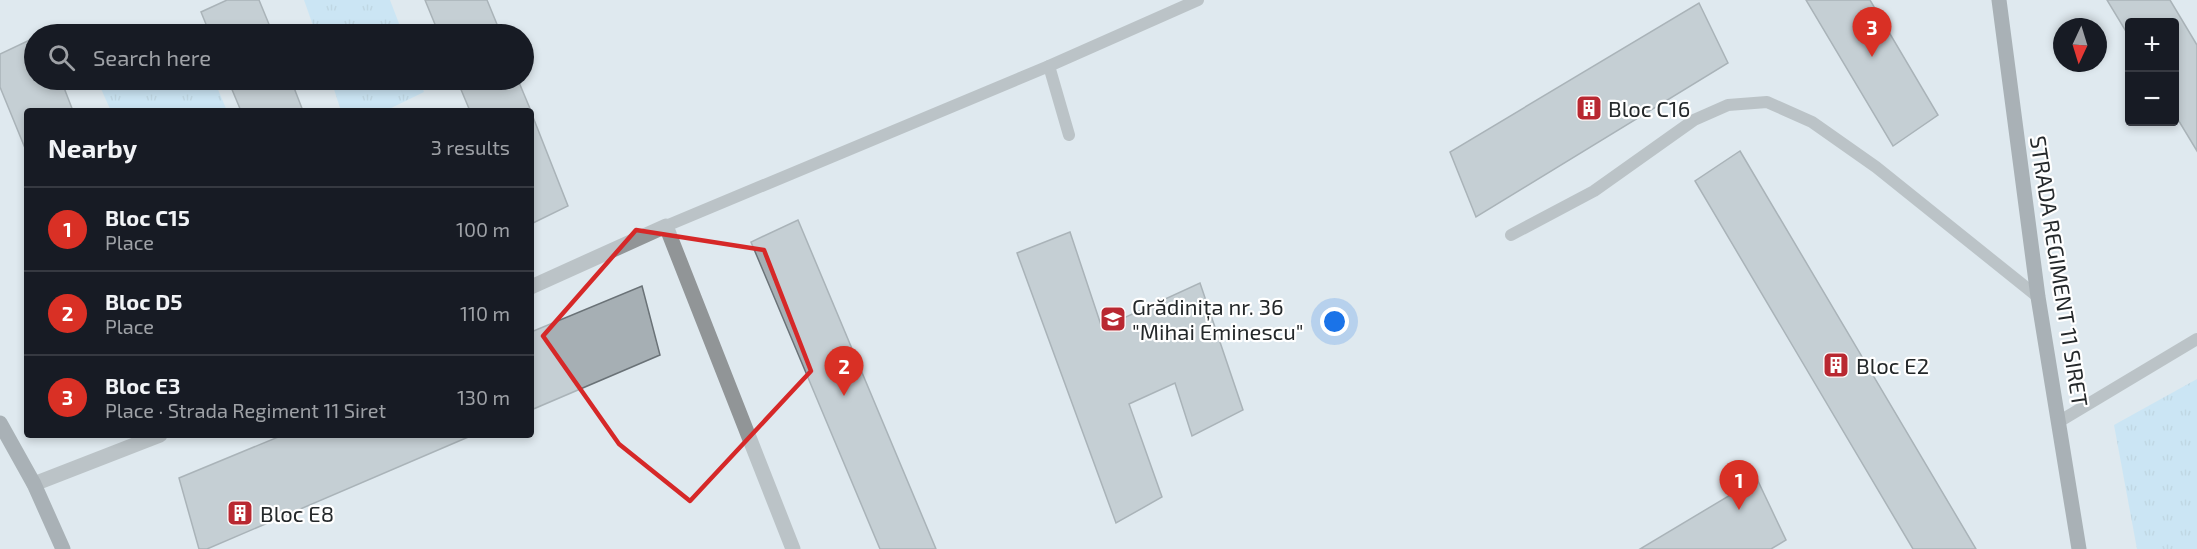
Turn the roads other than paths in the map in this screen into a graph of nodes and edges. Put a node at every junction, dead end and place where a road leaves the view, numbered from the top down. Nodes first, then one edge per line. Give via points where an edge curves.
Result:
1 (1198, 0) edge
2 (1999, 0) edge
3 (1049, 66) junction
4 (1069, 135) dead end
5 (666, 226) junction
6 (1511, 235) dead end
7 (534, 286) edge
8 (2038, 297) junction
9 (2197, 339) edge
10 (2060, 421) junction
11 (0, 423) edge
12 (152, 438) edge
13 (34, 484) junction
14 (63, 549) edge
15 (793, 549) edge
16 (2079, 549) edge

1 - 3 lane
2 - 8 street, STRADA REGIMENT 11 SIRET
3 - 4 lane
3 - 5 lane
5 - 7 street
5 - 15 street
6 - 8 lane via 1594,191 1694,120 1728,105 1767,102 1812,122 1876,167
8 - 10 street, STRADA REGIMENT 11 SIRET
9 - 10 lane
10 - 16 street, STRADA REGIMENT 11 SIRET
11 - 13 street
12 - 13 street
13 - 14 street

